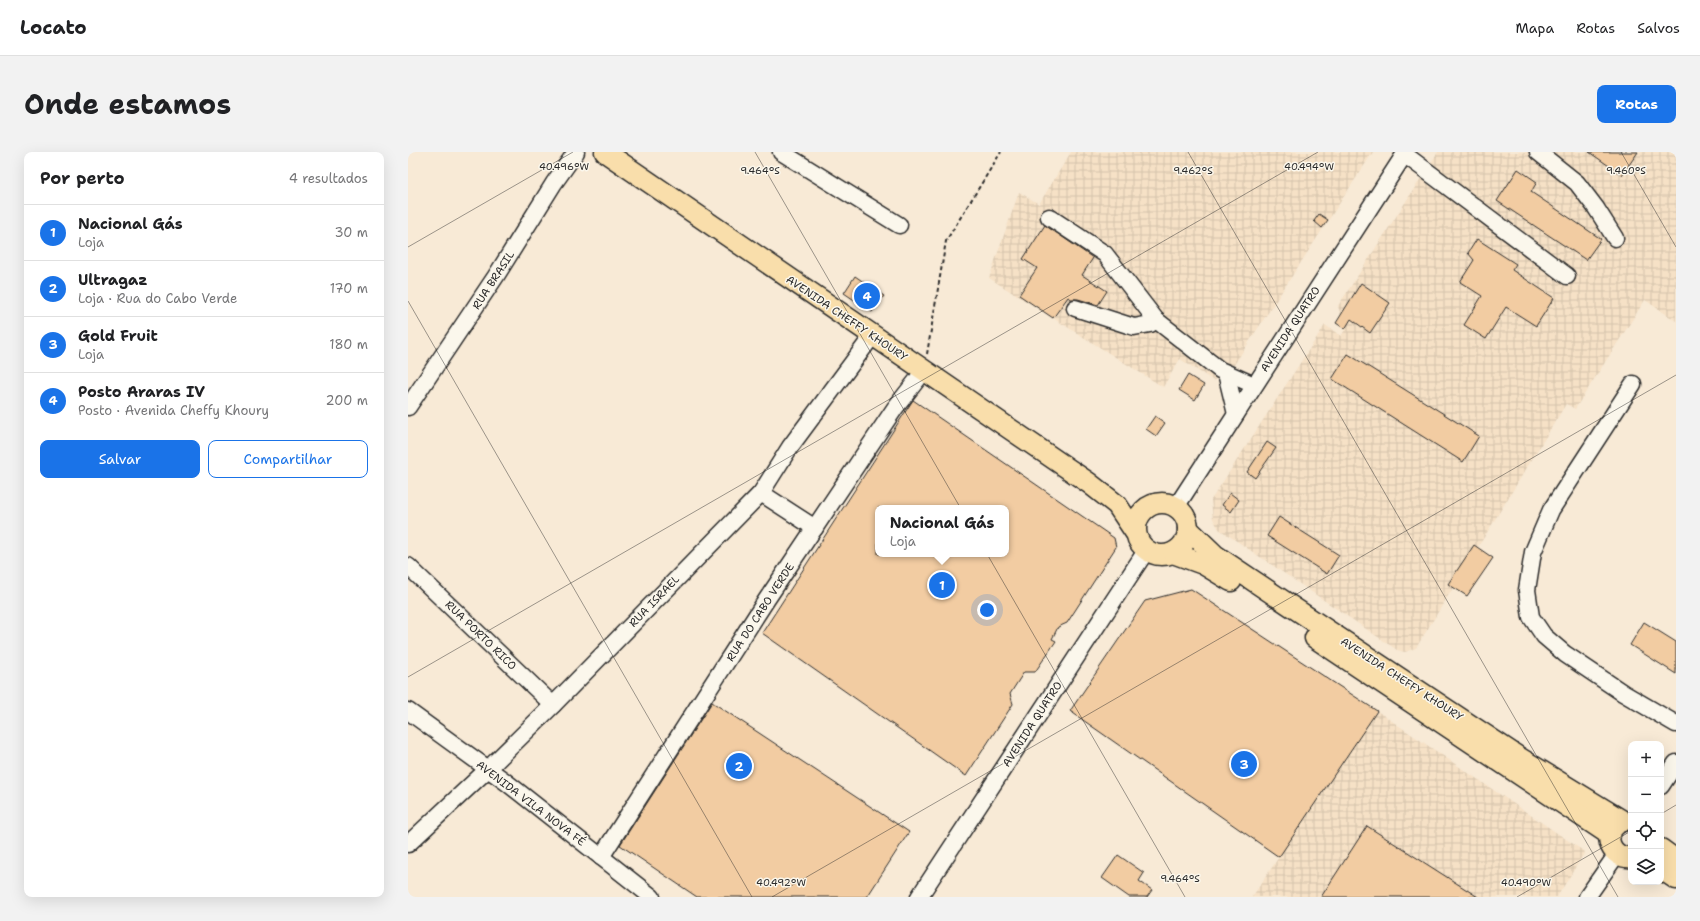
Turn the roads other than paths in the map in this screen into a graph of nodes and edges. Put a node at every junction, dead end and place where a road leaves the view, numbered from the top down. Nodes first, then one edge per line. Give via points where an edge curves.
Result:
1 (576, 152) edge
2 (604, 152) edge
3 (782, 152) edge
4 (1538, 152) edge
5 (1405, 153) edge
6 (1049, 217) dead end
7 (899, 225) dead end
8 (1615, 238) dead end
9 (1567, 276) dead end
10 (1075, 308) dead end
11 (1156, 320) junction
12 (873, 335) junction
13 (924, 371) junction
14 (1226, 373) junction
15 (1633, 384) dead end
16 (1254, 385) junction
17 (408, 407) edge
18 (1236, 414) junction
19 (1089, 483) junction
20 (761, 493) junction
21 (1150, 505) junction
22 (1176, 507) junction
23 (815, 528) junction
24 (1188, 529) junction
25 (1136, 532) junction
26 (1146, 551) junction
27 (1173, 553) junction
28 (408, 566) edge
29 (553, 705) junction
30 (408, 711) edge
31 (1676, 724) edge
32 (1676, 763) edge
33 (488, 769) junction
34 (1664, 781) edge
35 (1621, 826) edge
36 (408, 844) edge
37 (1662, 849) edge
38 (601, 856) junction
39 (1624, 856) edge
40 (1676, 860) edge
41 (1664, 871) edge
42 (1676, 879) edge
43 (652, 897) edge
44 (919, 897) edge
45 (1587, 897) edge

1 - 17 street, RUA BRASIL
2 - 12 main road, AVENIDA CHEFFY KHOURY
3 - 7 street
4 - 8 street via 1576,182
5 - 9 street
5 - 16 street, AVENIDA QUATRO
6 - 11 street via 1105,254
10 - 11 street via 1134,327
11 - 14 street
12 - 13 main road, AVENIDA CHEFFY KHOURY
12 - 20 street, RUA ISRAEL via 790,447
13 - 19 main road, AVENIDA CHEFFY KHOURY
13 - 23 street, RUA DO CABO VERDE via 895,408
14 - 16 street
14 - 18 street
15 - 31 street via 1551,510 1533,552 1527,590 1531,616 1544,636 1564,654
16 - 18 street, AVENIDA QUATRO
18 - 22 street, AVENIDA QUATRO
19 - 21 main road via 1127,499
19 - 25 main road via 1117,505
20 - 23 street
20 - 29 street, RUA ISRAEL
21 - 22 main road via 1163,503
21 - 25 main road via 1138,517
22 - 24 main road via 1186,520
23 - 38 street, RUA DO CABO VERDE
24 - 27 main road via 1184,543
24 - 35 main road, AVENIDA CHEFFY KHOURY via 1215,554 1287,604
25 - 26 main road via 1137,539
26 - 27 main road via 1164,556
26 - 44 street, AVENIDA QUATRO
27 - 35 main road, AVENIDA CHEFFY KHOURY via 1203,564 1225,577
28 - 29 street, RUA PORTO RICO
29 - 33 street, RUA ISRAEL
30 - 33 street, AVENIDA VILA NOVA FÉ
32 - 34 street
33 - 36 street, RUA ISRAEL
33 - 38 street, AVENIDA VILA NOVA FÉ
35 - 39 main road via 1610,846
37 - 40 main road
38 - 43 street, AVENIDA VILA NOVA FÉ
39 - 45 street
41 - 42 main road

